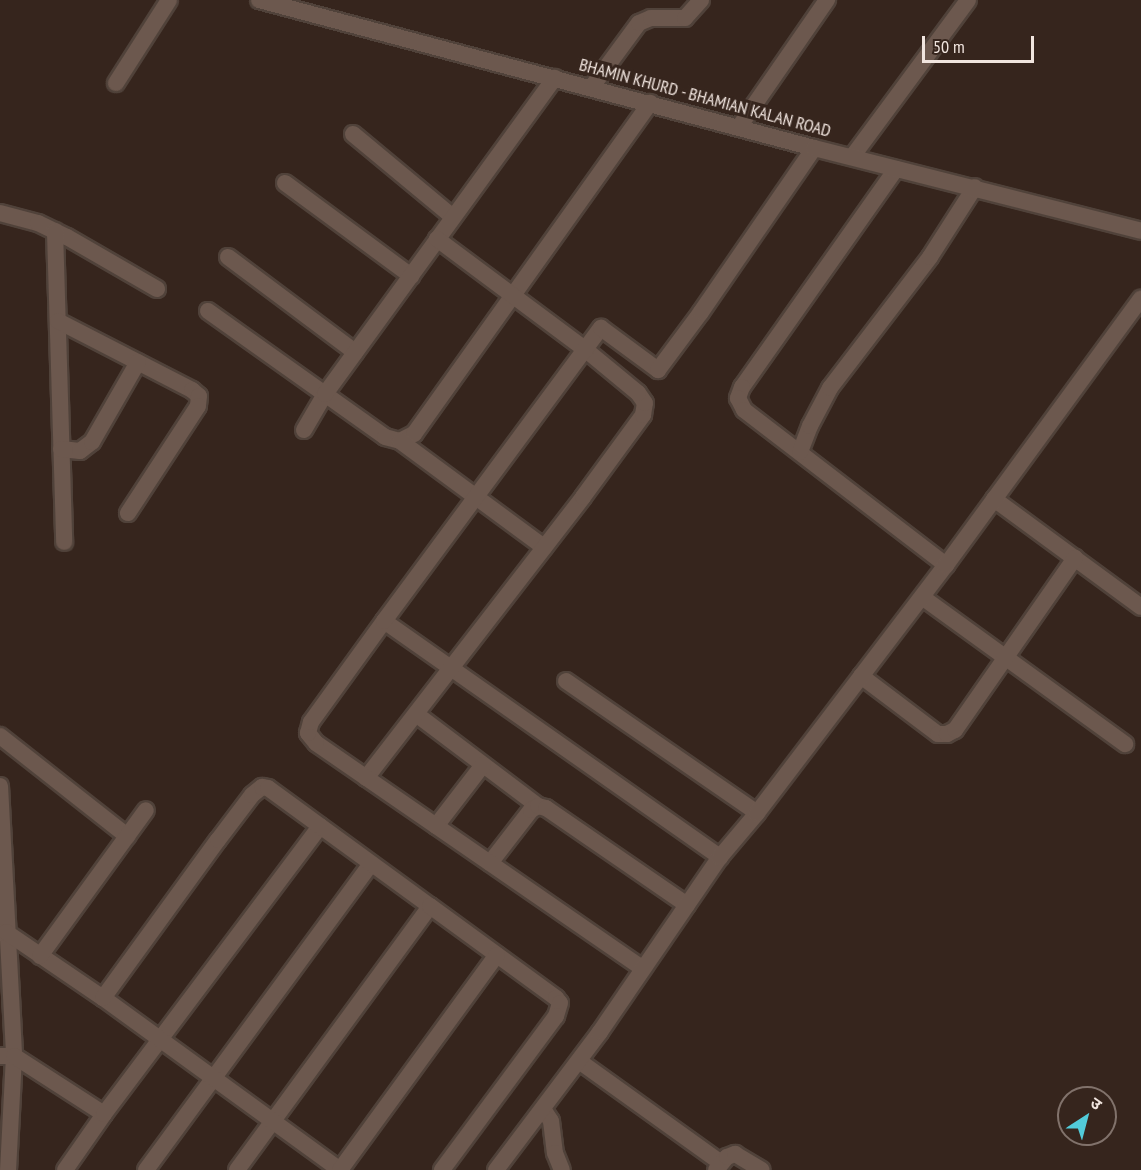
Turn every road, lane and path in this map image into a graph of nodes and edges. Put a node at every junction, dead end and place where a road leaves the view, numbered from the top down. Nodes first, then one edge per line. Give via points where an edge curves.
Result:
1 (169, 0) edge
2 (259, 0) edge
3 (701, 0) edge
4 (827, 0) edge
5 (968, 0) edge
6 (555, 78) junction
7 (116, 83) dead end
8 (591, 88) junction
9 (650, 103) junction
10 (739, 127) junction
11 (353, 134) dead end
12 (814, 148) junction
13 (852, 156) junction
14 (896, 169) junction
15 (285, 183) dead end
16 (975, 187) junction
17 (0, 213) edge
18 (453, 217) junction
19 (56, 231) junction
20 (1141, 231) edge
21 (437, 239) junction
22 (228, 257) dead end
23 (411, 276) junction
24 (158, 289) dead end
25 (513, 296) junction
26 (1141, 299) edge
27 (208, 311) dead end
28 (58, 321) junction
29 (586, 350) junction
30 (356, 352) junction
31 (138, 362) junction
32 (325, 394) junction
33 (304, 430) dead end
34 (400, 441) junction
35 (61, 449) junction
36 (800, 452) junction
37 (476, 499) junction
38 (994, 499) junction
39 (128, 513) dead end
40 (64, 542) dead end
41 (544, 547) junction
42 (1075, 558) junction
43 (946, 565) junction
44 (922, 597) junction
45 (1141, 607) edge
46 (384, 621) junction
47 (1007, 658) junction
48 (451, 669) junction
49 (861, 676) junction
50 (566, 681) dead end
51 (416, 714) junction
52 (0, 736) edge
53 (1125, 744) dead end
54 (483, 765) junction
55 (366, 778) junction
56 (0, 786) edge
57 (538, 806) junction
58 (146, 810) dead end
59 (0, 812) edge
60 (757, 813) junction
61 (320, 826) junction
62 (436, 826) junction
63 (127, 836) junction
64 (720, 857) junction
65 (490, 863) junction
66 (371, 864) junction
67 (687, 905) junction
68 (430, 906) junction
69 (3, 932) edge
70 (497, 955) junction
71 (40, 956) junction
72 (642, 968) junction
73 (103, 998) junction
74 (161, 1040) junction
75 (7, 1056) edge
76 (579, 1061) junction
77 (212, 1078) junction
78 (543, 1109) junction
79 (104, 1114) junction
80 (274, 1121) junction
81 (719, 1167) edge
82 (336, 1169) edge
83 (8, 1170) edge
84 (65, 1170) edge
85 (146, 1170) edge
86 (237, 1170) edge
87 (441, 1170) edge
88 (496, 1170) edge
89 (562, 1170) edge
90 (762, 1170) edge

1 - 7 street
2 - 6 street, BHAMIN KHURD - BHAMIAN KALAN ROAD
3 - 8 street via 685,18 651,18 639,23
4 - 10 street
5 - 13 street
6 - 8 street, BHAMIN KHURD - BHAMIAN KALAN ROAD
6 - 18 street
8 - 9 street, BHAMIN KHURD - BHAMIAN KALAN ROAD
9 - 10 street, BHAMIN KHURD - BHAMIAN KALAN ROAD
9 - 25 street
10 - 12 street, BHAMIN KHURD - BHAMIAN KALAN ROAD
11 - 18 street
12 - 13 street, BHAMIN KHURD - BHAMIAN KALAN ROAD
12 - 29 street via 658,370 601,328
13 - 14 street, BHAMIN KHURD - BHAMIAN KALAN ROAD
14 - 16 street, BHAMIN KHURD - BHAMIAN KALAN ROAD
14 - 36 street via 742,387 738,399 744,410
15 - 23 street
16 - 20 street, BHAMIN KHURD - BHAMIAN KALAN ROAD
16 - 36 street via 930,257 830,388
17 - 19 street
18 - 21 street
19 - 24 street
19 - 28 street
21 - 23 street
21 - 25 street
22 - 30 street
23 - 30 street
25 - 29 street
25 - 34 street via 414,434
26 - 38 street
27 - 32 street
28 - 31 street
28 - 35 street
29 - 37 street
29 - 41 street via 638,393 645,403 643,415
30 - 32 street
31 - 35 street via 92,442 80,451
31 - 39 street via 199,396 198,406
32 - 33 street
32 - 34 street via 384,437
34 - 37 street
35 - 40 street
36 - 43 street
37 - 41 street
37 - 46 street
38 - 42 street
38 - 43 street
41 - 48 street
42 - 45 street
42 - 47 street
43 - 44 street
44 - 47 street
44 - 49 street
46 - 48 street
46 - 55 street via 311,723 308,733
47 - 49 street via 955,730 947,734 938,734
47 - 53 street
48 - 51 street
48 - 64 street
49 - 60 street
50 - 60 street
51 - 54 street
51 - 55 street
52 - 63 street
54 - 57 street
54 - 62 street
55 - 62 street
56 - 59 street
57 - 65 street
57 - 67 street
58 - 63 street
59 - 69 street
60 - 64 street
61 - 66 street
61 - 73 street via 268,788 257,789
61 - 74 street
62 - 65 street
63 - 71 street
64 - 67 street
65 - 72 street
66 - 68 street
66 - 77 street
67 - 72 street
68 - 70 street
68 - 80 street
69 - 71 street
69 - 75 street
70 - 82 street
70 - 87 street via 556,998 560,1009
71 - 73 street
72 - 76 street
73 - 74 street
74 - 77 street
74 - 79 street
75 - 79 street
75 - 83 street
76 - 78 street
76 - 81 street
77 - 80 street
77 - 85 street
78 - 88 street
78 - 89 street via 550,1121
79 - 84 street
80 - 82 street
80 - 86 street
81 - 90 street via 735,1154

